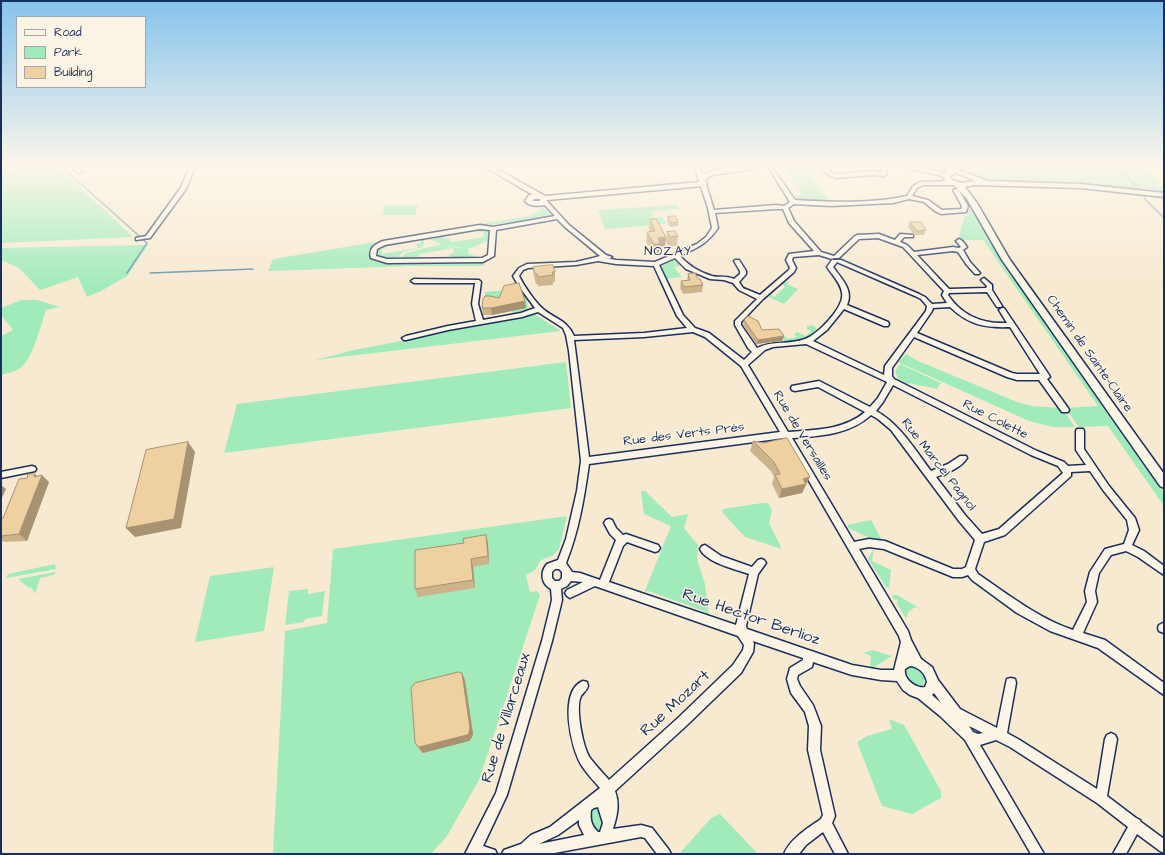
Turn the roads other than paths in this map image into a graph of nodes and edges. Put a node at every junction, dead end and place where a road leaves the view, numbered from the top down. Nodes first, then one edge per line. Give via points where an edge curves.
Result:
1 (170, 207) edge
2 (549, 207) edge
3 (710, 207) edge
4 (933, 207) edge
5 (976, 207) edge
6 (981, 207) edge
7 (785, 208) joint
8 (964, 208) edge
9 (712, 212) junction
10 (558, 217) junction
11 (493, 229) junction
12 (911, 236) dead end
13 (138, 240) dead end
14 (995, 240) junction
15 (959, 241) dead end
16 (897, 242) junction
17 (960, 250) junction
18 (819, 253) junction
19 (913, 254) junction
20 (676, 255) junction
21 (601, 258) junction
22 (835, 259) junction
23 (737, 261) dead end
24 (656, 264) junction
25 (977, 273) dead end
26 (984, 280) dead end
27 (414, 281) dead end
28 (735, 282) junction
29 (989, 290) junction
30 (947, 292) junction
31 (761, 297) junction
32 (952, 305) junction
33 (844, 306) junction
34 (930, 306) junction
35 (540, 309) junction
36 (480, 322) junction
37 (886, 324) dead end
38 (1011, 325) junction
39 (693, 330) junction
40 (912, 333) junction
41 (406, 338) dead end
42 (570, 338) junction
43 (581, 338) junction
44 (808, 342) junction
45 (572, 349) junction
46 (757, 352) junction
47 (744, 364) junction
48 (1044, 377) junction
49 (891, 381) junction
50 (795, 388) dead end
51 (1065, 410) dead end
52 (872, 411) junction
53 (1080, 431) dead end
54 (786, 435) junction
55 (963, 458) dead end
56 (585, 461) junction
57 (1091, 468) junction
58 (32, 469) dead end
59 (1066, 469) junction
60 (1, 475) edge
61 (929, 475) junction
62 (1164, 483) edge
63 (609, 523) dead end
64 (980, 539) junction
65 (622, 540) junction
66 (852, 546) junction
67 (1127, 547) junction
68 (655, 548) dead end
69 (705, 549) dead end
70 (761, 563) dead end
71 (561, 565) junction
72 (970, 570) junction
73 (1164, 571) edge
74 (754, 572) junction
75 (568, 576) junction
76 (598, 583) junction
77 (556, 585) junction
78 (570, 593) dead end
79 (742, 633) junction
80 (1077, 635) junction
81 (906, 642) junction
82 (808, 654) junction
83 (917, 662) junction
84 (902, 664) junction
85 (900, 676) junction
86 (933, 683) junction
87 (1011, 683) dead end
88 (583, 686) dead end
89 (1164, 690) edge
90 (921, 693) junction
91 (956, 713) junction
92 (968, 736) junction
93 (999, 736) junction
94 (1111, 740) dead end
95 (607, 789) junction
96 (1101, 799) junction
97 (589, 806) junction
98 (825, 823) junction
99 (1136, 824) junction
100 (603, 834) junction
101 (1164, 846) edge
102 (525, 849) junction
103 (473, 852) edge
104 (491, 854) edge
105 (511, 854) edge
106 (665, 854) edge
107 (790, 854) edge
108 (842, 854) edge
109 (1038, 854) edge
110 (1120, 854) edge

1 - 13 street via 148,237
2 - 10 street
3 - 9 street
4 - 8 street via 937,210
5 - 14 street, Chemin de Sainte-Claire
6 - 14 street, Chemin de Sainte-Claire
7 - 9 street
7 - 18 street via 791,222
9 - 20 street via 714,229 708,238 700,245
10 - 11 street
10 - 21 street
11 - 11 street via 480,227 383,243 376,246 372,257 387,261 483,260 491,256
12 - 16 street via 902,235
14 - 62 street, Chemin de Sainte-Claire via 1013,271
15 - 17 street via 964,247
16 - 19 street
16 - 22 street via 879,236 860,236 854,238
17 - 19 street
17 - 25 street
18 - 22 street
18 - 31 street via 792,255 789,260 792,271
19 - 30 street
20 - 24 street
20 - 28 street via 688,268 712,278 725,278
21 - 24 street
21 - 35 street via 521,269 517,273 517,279
22 - 33 street via 830,267 846,295
22 - 34 street via 917,295
23 - 28 street via 743,274
24 - 39 street, Rue de Versailles via 680,316
26 - 29 street via 990,286
27 - 36 street via 477,281 475,304
28 - 31 street via 741,289
29 - 30 street
29 - 38 street
30 - 32 street via 945,294
31 - 46 street via 738,321 738,325
32 - 34 street
32 - 38 street via 962,315 978,322
33 - 37 street
33 - 44 street via 816,337
34 - 40 street
35 - 36 street via 522,315
35 - 42 street via 566,328
36 - 41 street
38 - 48 street
39 - 43 street
39 - 47 street, Rue de Versailles via 707,335
40 - 48 street via 1010,375
40 - 49 street via 888,368
42 - 43 street
42 - 45 street
43 - 45 street
44 - 46 street via 762,348
44 - 49 street, Rue Colette
45 - 56 street
46 - 47 street
47 - 54 street, Rue de Versailles
48 - 51 street
49 - 52 street
49 - 59 street, Rue Colette via 1061,464
50 - 52 street, Rue Marcel Pagnol via 819,384
52 - 54 street, Rue des Verts Prés via 864,418 829,432
52 - 61 street, Rue Marcel Pagnol via 894,428
53 - 57 street via 1080,450
54 - 56 street, Rue des Verts Prés
54 - 66 street, Rue de Versailles
55 - 61 street via 940,472
56 - 71 street via 571,539
57 - 59 street
57 - 67 street via 1132,518 1134,530
58 - 60 street
59 - 64 street via 1068,474 1002,532
61 - 64 street, Rue Marcel Pagnol
63 - 65 street
64 - 72 street
65 - 68 street via 626,538
65 - 76 street
66 - 72 street via 869,543 885,545 952,573
66 - 81 street, Rue de Versailles via 904,634
67 - 73 street
67 - 80 street via 1108,552 1095,572 1090,591 1092,602
69 - 74 street via 718,559
70 - 74 street
71 - 75 street via 568,571
71 - 77 street via 551,566 547,571 548,580
72 - 80 street via 980,581 1021,610 1054,628
74 - 79 street via 741,626
75 - 76 street, Rue Hector Berlioz
75 - 77 street via 563,583
76 - 78 street
76 - 79 street, Rue Hector Berlioz
77 - 103 street, Rue de Villarceaux via 557,600 547,641 503,787 493,814
79 - 82 street, Rue Hector Berlioz
79 - 95 street, Rue Mozart via 749,644 748,652 737,669
80 - 89 street via 1101,644
81 - 83 street, Rue de Versailles
81 - 84 street
82 - 85 street, Rue Hector Berlioz via 852,670
82 - 98 street via 808,663 794,672 792,679 795,689 809,709 815,726 814,750 829,816
83 - 84 street via 909,661
83 - 86 street via 927,669
84 - 85 street via 899,669
85 - 90 street via 908,688
86 - 90 street via 929,690
86 - 91 street
87 - 93 street
88 - 95 street via 577,693 576,735 586,762
90 - 92 street
91 - 92 street
91 - 93 street
92 - 93 street via 978,740
92 - 109 street
93 - 96 street
94 - 96 street
95 - 97 street, Rue Mozart
95 - 100 street via 611,799
96 - 99 street
97 - 100 street via 584,822 587,832
97 - 100 street via 600,802 605,805
97 - 102 street, Rue Mozart via 554,831 535,839
98 - 107 street
98 - 108 street
99 - 101 street
99 - 110 street
100 - 102 street, Rue Mozart via 533,851
100 - 106 street, Rue Mozart via 648,832
102 - 105 street, Rue Mozart
103 - 104 street

